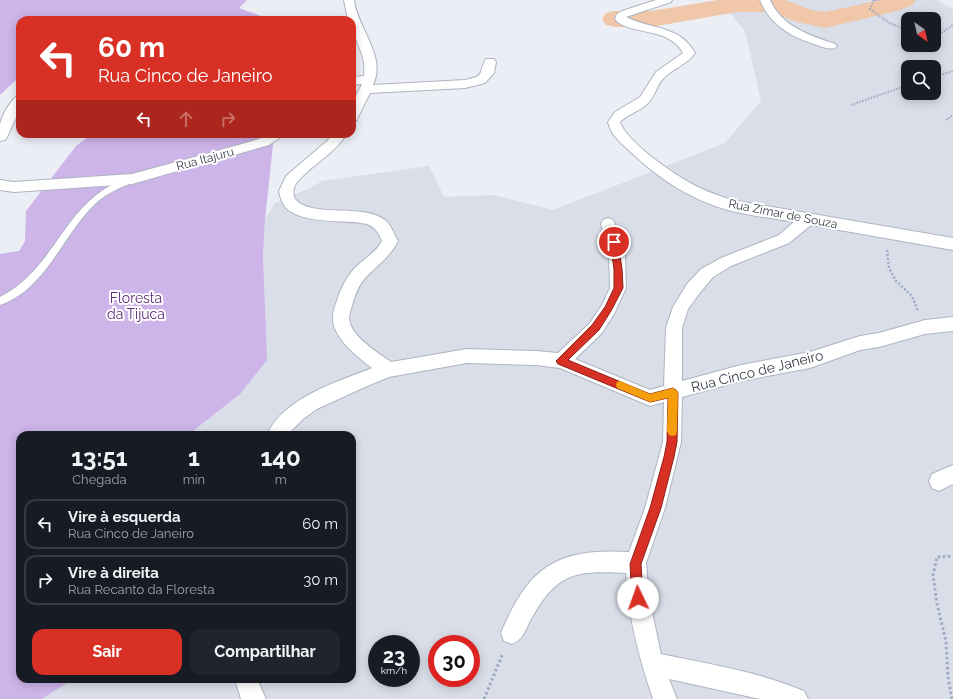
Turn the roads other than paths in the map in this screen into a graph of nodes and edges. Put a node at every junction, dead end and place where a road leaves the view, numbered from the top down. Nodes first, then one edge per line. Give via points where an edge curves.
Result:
1 (349, 0) edge
2 (667, 0) edge
3 (765, 0) edge
4 (351, 16) edge
5 (356, 26) edge
6 (830, 46) dead end
7 (490, 62) dead end
8 (356, 82) edge
9 (368, 84) junction
10 (16, 105) edge
11 (356, 109) edge
12 (0, 137) edge
13 (270, 138) edge
14 (337, 138) edge
15 (132, 179) junction
16 (0, 185) edge
17 (808, 218) junction
18 (608, 224) dead end
19 (953, 244) edge
20 (0, 301) edge
21 (953, 324) edge
22 (561, 361) junction
23 (388, 370) junction
24 (673, 393) junction
25 (278, 431) edge
26 (636, 564) junction
27 (512, 632) road end
28 (652, 664) junction
29 (247, 683) edge
30 (254, 699) edge
31 (665, 699) edge
32 (796, 699) edge

1 - 4 street
2 - 17 street, Rua Zimar de Souza via 626,13 621,19 676,38 688,47 689,52 686,58 659,76 641,103 617,116 614,122 616,129 654,166 696,192 730,205
3 - 6 street via 781,23 810,39
5 - 9 street via 371,62
7 - 9 street via 488,73 481,80 465,84
8 - 9 street
9 - 11 street
10 - 12 street
13 - 15 street, Rua Itajuru via 238,150
14 - 23 street via 292,179 286,191 291,204 305,212 368,218 379,223 386,231 390,241 387,250 359,274 345,300 341,319 347,334 360,349
15 - 16 street, Rua Itajuru via 14,188
15 - 20 lane via 108,190 91,202 37,274 22,289
17 - 19 street, Rua Zimar de Souza
17 - 24 street via 784,239 726,262 707,273 693,289 681,307 674,328
18 - 22 street via 617,256 618,288 596,328
21 - 24 street, Rua Cinco de Janeiro via 925,327 860,343 810,360 741,373
22 - 23 street, Rua Cinco de Janeiro via 467,356
22 - 24 street, Rua Cinco de Janeiro via 650,398
23 - 25 street, Rua Cinco de Janeiro via 298,410
24 - 26 street via 672,442 669,457
26 - 27 street via 582,563 560,570 544,581
26 - 28 street via 638,598
28 - 31 street
28 - 32 street via 736,681
29 - 30 street

